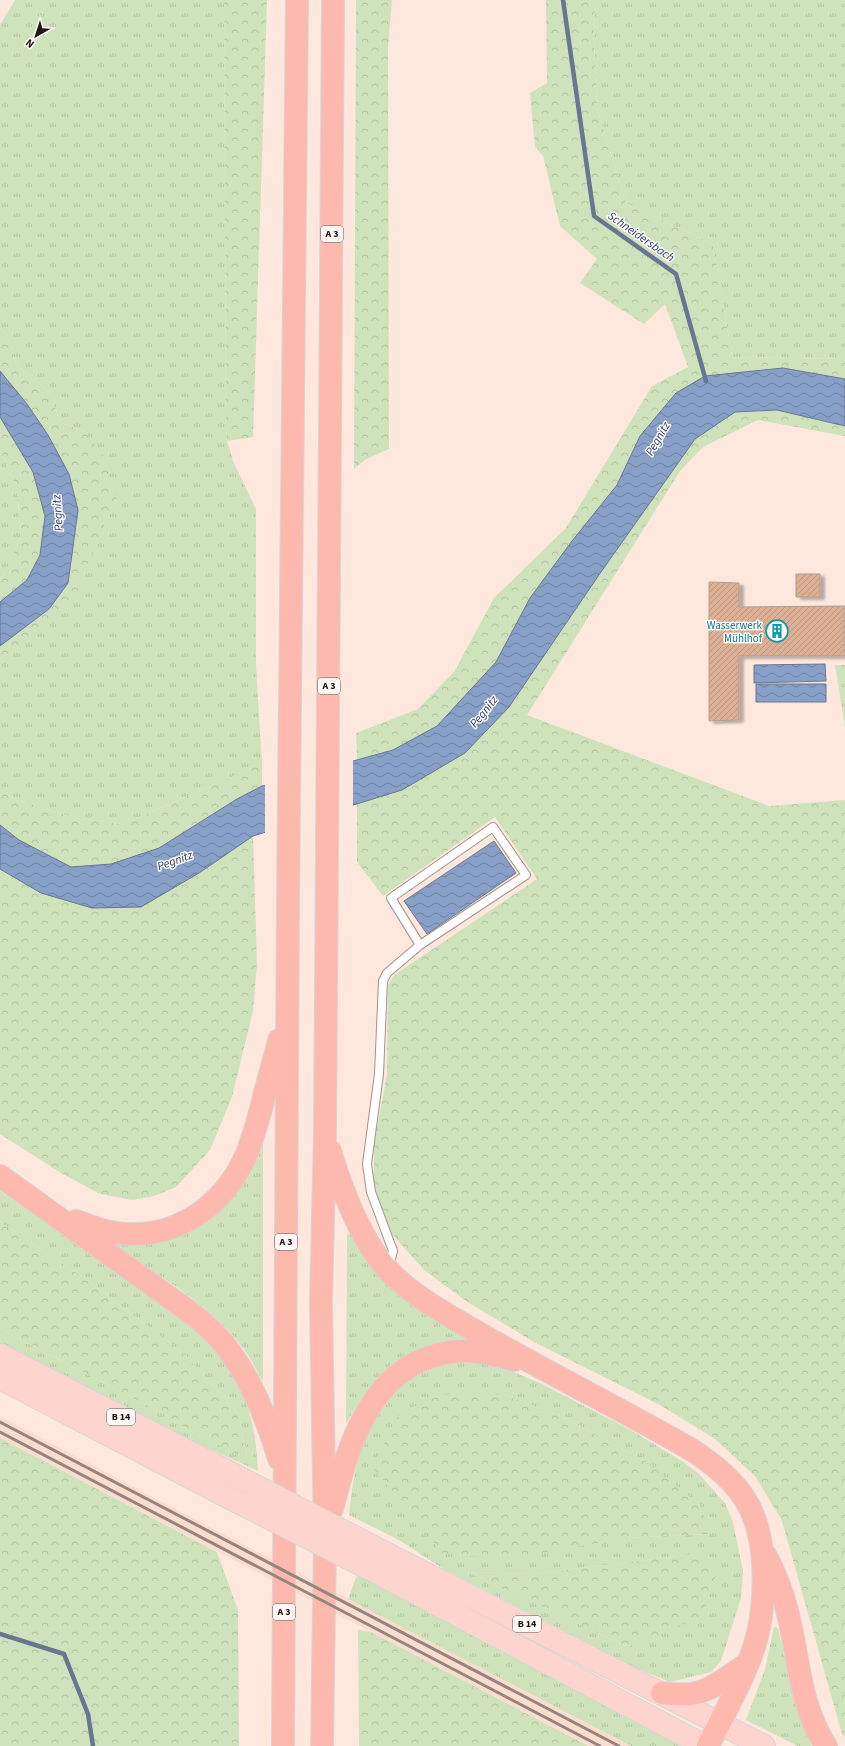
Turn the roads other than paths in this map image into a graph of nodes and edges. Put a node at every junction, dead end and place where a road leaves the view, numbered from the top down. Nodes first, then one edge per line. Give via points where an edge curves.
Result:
1 (297, 0) edge
2 (333, 0) edge
3 (420, 945) junction
4 (288, 1006) junction
5 (325, 1132) junction
6 (0, 1176) edge
7 (54, 1213) junction
8 (388, 1270) junction
9 (0, 1355) edge
10 (535, 1365) junction
11 (0, 1378) edge
12 (284, 1479) junction
13 (325, 1536) junction
14 (761, 1545) junction
15 (387, 1566) junction
16 (748, 1663) junction
17 (662, 1693) junction
18 (720, 1723) junction
19 (283, 1746) edge
20 (322, 1746) edge
21 (705, 1746) edge
22 (708, 1746) edge
23 (764, 1746) edge
24 (826, 1746) edge

1 - 4 highway, A 3
2 - 5 highway, A 3
3 - 3 lane via 526,875 493,827 390,898
3 - 8 lane via 387,973 383,981 379,1074 367,1164 371,1192 393,1251
4 - 7 highway via 255,1130 244,1160 212,1204 191,1220 159,1233 128,1234 99,1229
4 - 12 highway, A 3
5 - 8 highway via 335,1168 360,1228
5 - 13 highway, A 3 via 321,1304
6 - 7 highway
7 - 12 highway via 194,1315 217,1336 251,1385 265,1417
8 - 10 highway via 423,1299
9 - 15 main road, B 14, bridge via 242,1479
10 - 13 highway via 496,1355 464,1351 434,1356 412,1364 394,1377 379,1392 363,1416 352,1440
10 - 14 highway via 672,1438 708,1461 745,1500 754,1519
11 - 15 main road, B 14, bridge via 232,1499
12 - 19 highway, A 3
13 - 20 highway, A 3
14 - 16 highway via 763,1596 755,1643
14 - 24 highway via 777,1577 787,1611 804,1695 812,1719
15 - 17 main road, B 14
15 - 21 main road, B 14
16 - 17 highway via 704,1690 692,1694
16 - 18 highway
17 - 18 main road, B 14
18 - 22 highway
18 - 23 main road, B 14

